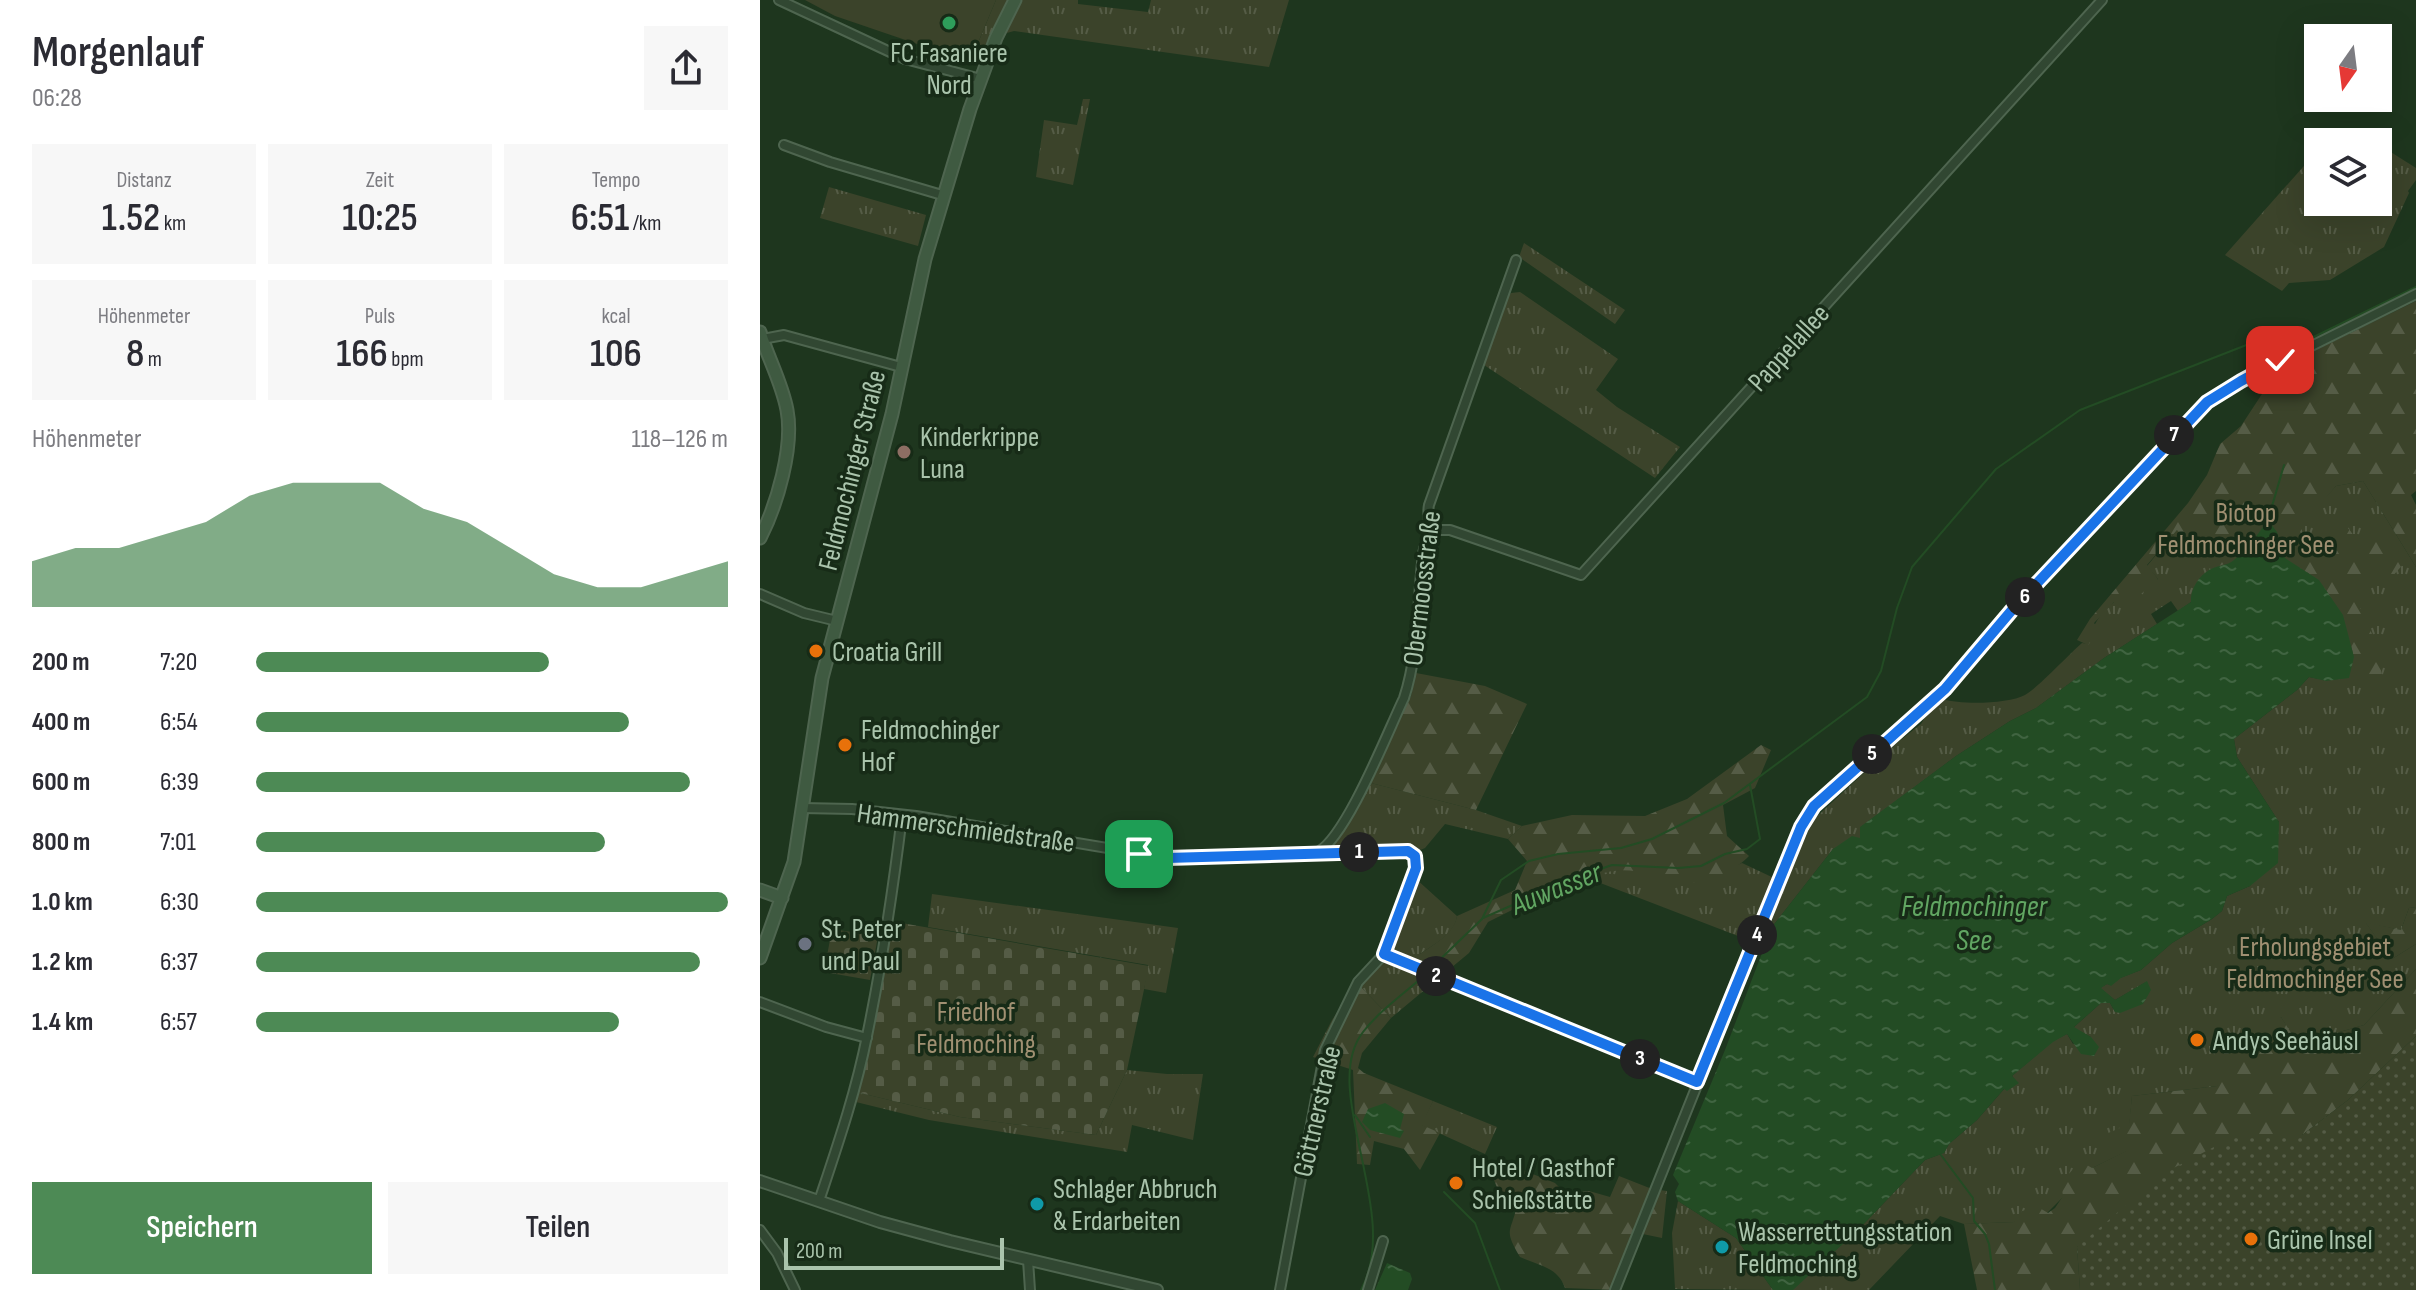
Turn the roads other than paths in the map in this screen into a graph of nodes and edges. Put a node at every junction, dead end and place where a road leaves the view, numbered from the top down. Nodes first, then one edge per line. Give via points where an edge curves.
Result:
1 (779, 0) edge
2 (1015, 0) edge
3 (2102, 0) edge
4 (981, 79) junction
5 (784, 145) dead end
6 (942, 195) junction
7 (1516, 260) dead end
8 (2416, 294) edge
9 (761, 336) edge
10 (901, 367) junction
11 (1429, 530) junction
12 (760, 538) edge
13 (760, 594) edge
14 (837, 621) junction
15 (802, 808) junction
16 (902, 816) junction
17 (1314, 854) junction
18 (1415, 856) joint
19 (760, 890) edge
20 (782, 898) junction
21 (1384, 954) junction
22 (760, 958) edge
23 (760, 1002) edge
24 (867, 1038) junction
25 (1697, 1082) junction
26 (760, 1181) edge
27 (819, 1201) junction
28 (760, 1230) edge
29 (1383, 1241) dead end
30 (1028, 1260) junction
31 (795, 1290) edge
32 (1030, 1290) edge
33 (1157, 1290) edge
34 (1280, 1290) edge
35 (1368, 1290) edge
36 (1615, 1290) edge

1 - 4 street via 905,59
2 - 4 main road, Feldmochinger Straße
3 - 11 street, Pappelallee via 1581,575 1450,530
4 - 6 main road, Feldmochinger Straße
5 - 6 street
6 - 10 main road, Feldmochinger Straße
7 - 11 street, Obermoosstraße via 1429,505
8 - 25 street via 2207,402 1945,689 1814,806
9 - 10 street via 784,335
9 - 12 main road via 785,403 788,430 780,479
10 - 14 main road, Feldmochinger Straße
11 - 17 street, Obermoosstraße via 1404,698 1345,819 1330,844
13 - 14 street
14 - 15 main road, Feldmochinger Straße via 822,678
15 - 16 street, Hammerschmiedstraße
15 - 20 main road, Feldmochinger Straße
16 - 17 street, Hammerschmiedstraße via 1167,858
16 - 24 street
17 - 18 street, Hammerschmiedstraße via 1408,851
18 - 21 street, Göttnerstraße via 1416,868
19 - 20 main road
20 - 22 main road, Feldmochinger Straße
21 - 25 street
21 - 34 street, Göttnerstraße via 1358,982 1321,1062
23 - 24 street
24 - 27 street
25 - 36 street
26 - 27 street
27 - 30 street
28 - 31 street
29 - 35 street
30 - 32 street
30 - 33 street

